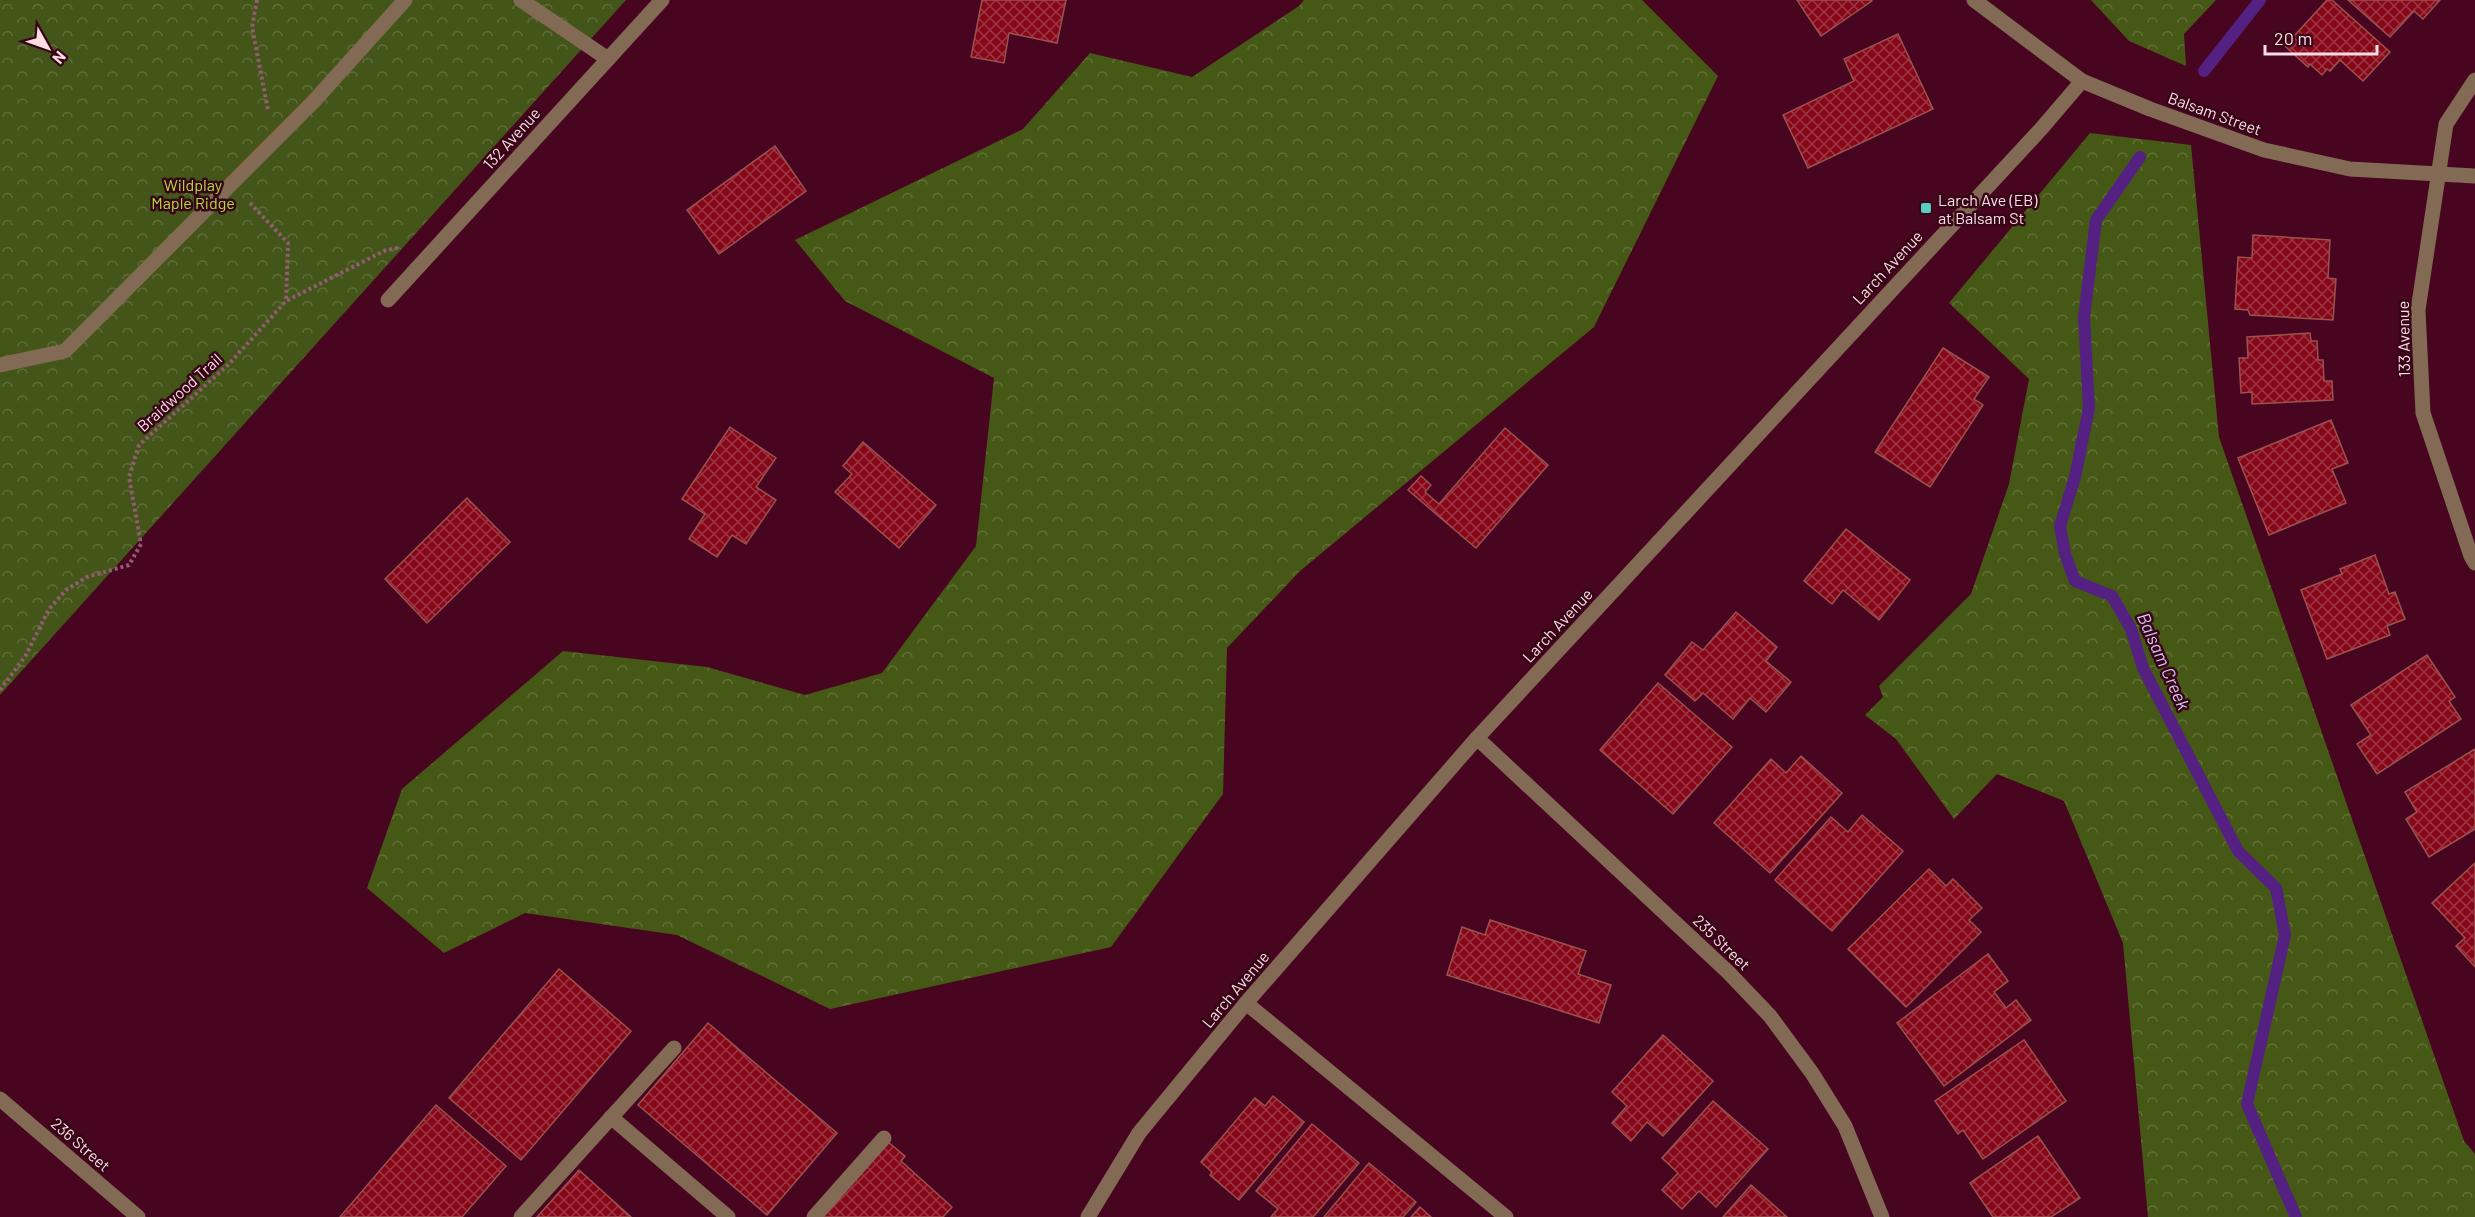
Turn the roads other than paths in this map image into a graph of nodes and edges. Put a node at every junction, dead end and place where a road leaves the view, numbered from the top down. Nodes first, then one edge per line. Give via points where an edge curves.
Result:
1 (405, 0) edge
2 (521, 0) edge
3 (662, 0) edge
4 (1974, 0) edge
5 (608, 59) junction
6 (2475, 80) edge
7 (2082, 81) junction
8 (2438, 173) junction
9 (2475, 176) edge
10 (388, 300) dead end
11 (0, 365) edge
12 (2475, 563) edge
13 (1477, 738) junction
14 (1246, 1003) junction
15 (674, 1048) dead end
16 (0, 1099) edge
17 (611, 1117) junction
18 (884, 1138) dead end
19 (138, 1217) edge
20 (521, 1217) edge
21 (728, 1217) edge
22 (814, 1217) edge
23 (1088, 1217) edge
24 (1506, 1217) edge
25 (1882, 1217) edge

1 - 11 street via 314,101 65,351
2 - 5 street
3 - 5 street, 132 Avenue
4 - 7 street, Balsam Street
5 - 10 street, 132 Avenue
6 - 8 street, 133 Avenue via 2446,124
7 - 8 street, Balsam Street via 2264,150 2350,169
7 - 13 street, Larch Avenue
8 - 9 street, Balsam Street
8 - 12 street, 133 Avenue via 2418,310 2423,413
13 - 14 street, Larch Avenue
13 - 25 street, 235 Street via 1728,972 1770,1016 1845,1126
14 - 23 street, Larch Avenue via 1139,1133
14 - 24 street
15 - 17 street
16 - 19 street, 236 Street
17 - 20 street
17 - 21 street
18 - 22 street

